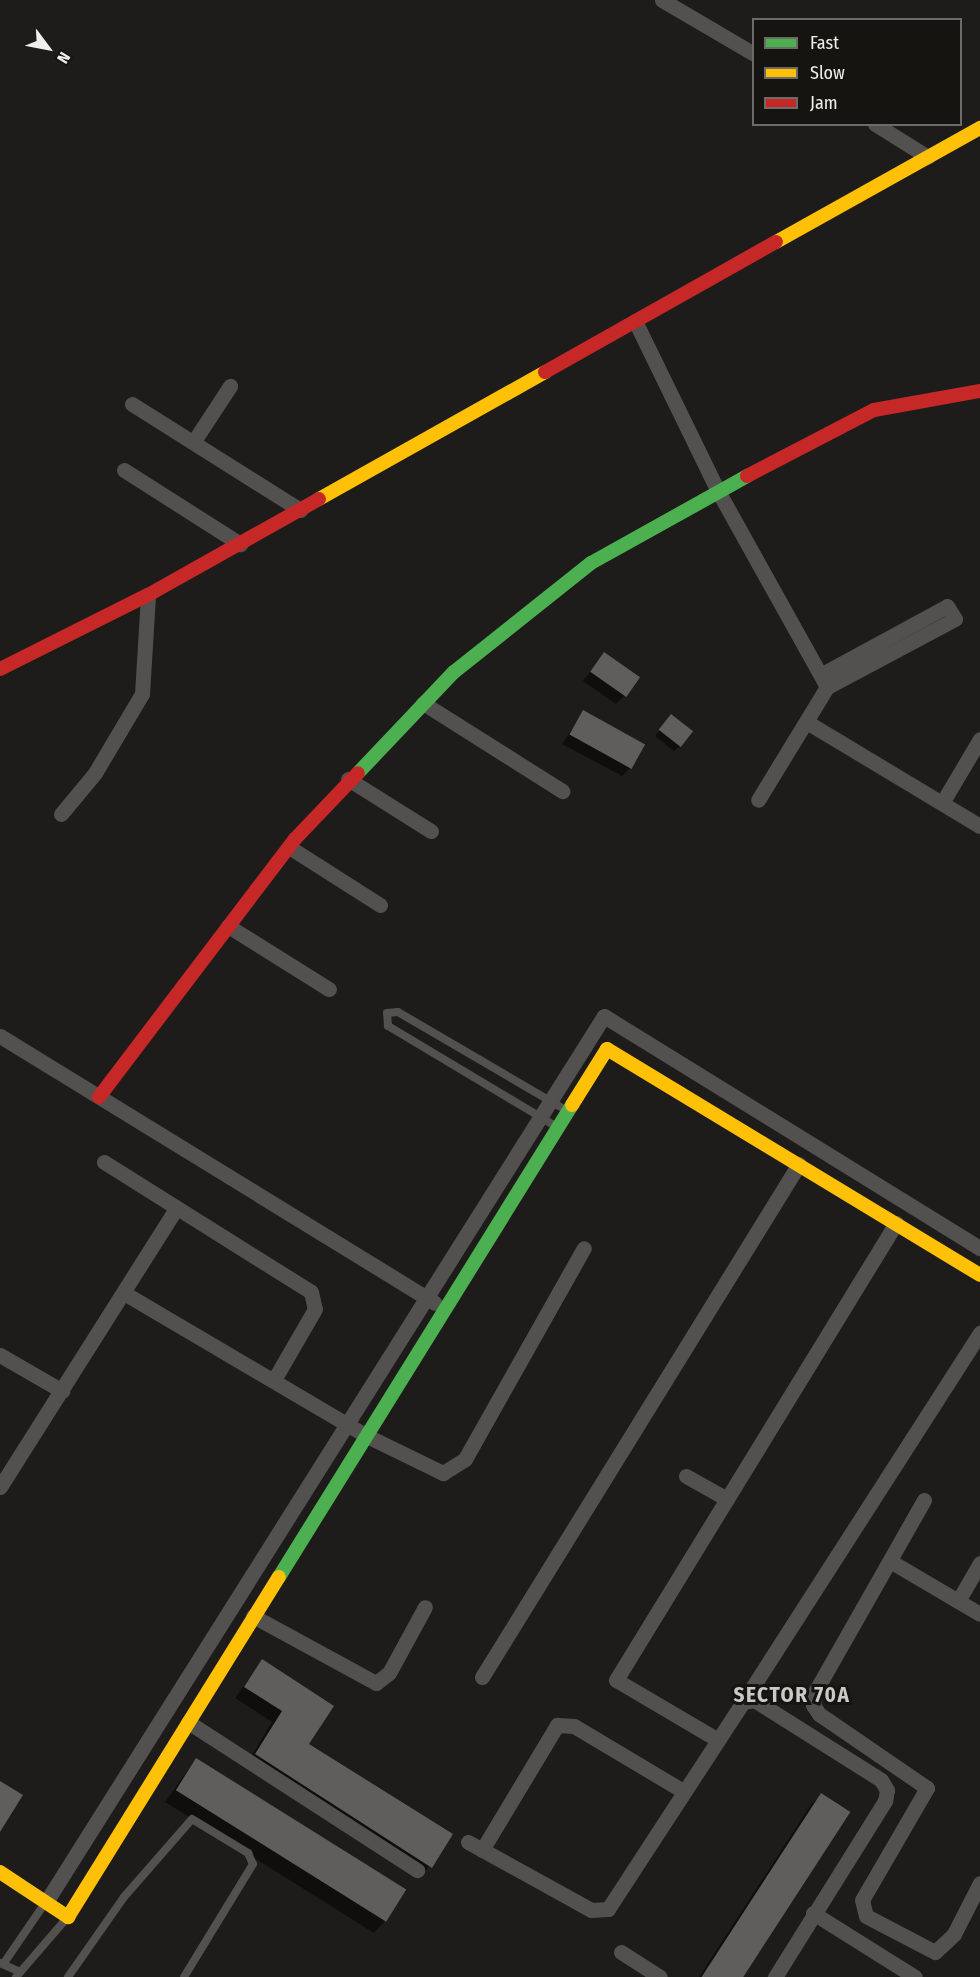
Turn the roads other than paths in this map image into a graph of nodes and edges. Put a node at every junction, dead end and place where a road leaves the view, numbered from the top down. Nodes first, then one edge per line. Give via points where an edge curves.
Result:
1 (662, 0) edge
2 (752, 53) edge
3 (878, 126) edge
4 (980, 128) edge
5 (928, 157) junction
6 (634, 321) junction
7 (231, 386) dead end
8 (980, 390) edge
9 (132, 404) dead end
10 (194, 441) junction
11 (124, 470) dead end
12 (718, 491) junction
13 (300, 510) junction
14 (240, 544) junction
15 (148, 595) junction
16 (0, 669) edge
17 (824, 680) junction
18 (423, 703) junction
19 (810, 724) junction
20 (980, 739) edge
21 (348, 779) junction
22 (562, 791) dead end
23 (758, 800) dead end
24 (942, 803) junction
25 (61, 814) dead end
26 (980, 826) edge
27 (431, 831) dead end
28 (289, 847) junction
29 (380, 904) dead end
30 (228, 926) junction
31 (329, 989) dead end
32 (0, 1036) edge
33 (99, 1097) junction
34 (550, 1101) junction
35 (571, 1112) junction
36 (540, 1118) junction
37 (561, 1129) junction
38 (104, 1162) dead end
39 (799, 1164) junction
40 (176, 1209) junction
41 (896, 1223) junction
42 (584, 1248) dead end
43 (980, 1248) edge
44 (980, 1275) edge
45 (124, 1293) junction
46 (426, 1298) junction
47 (448, 1310) junction
48 (980, 1334) edge
49 (0, 1355) edge
50 (275, 1378) junction
51 (62, 1391) junction
52 (348, 1423) junction
53 (367, 1436) junction
54 (686, 1476) dead end
55 (0, 1487) edge
56 (727, 1499) junction
57 (924, 1500) dead end
58 (890, 1561) junction
59 (980, 1563) edge
60 (958, 1601) junction
61 (425, 1607) dead end
62 (980, 1614) edge
63 (254, 1616) junction
64 (482, 1677) dead end
65 (743, 1702) junction
66 (188, 1722) junction
67 (718, 1740) junction
68 (683, 1791) junction
69 (468, 1842) dead end
70 (482, 1850) junction
71 (417, 1870) dead end
72 (0, 1872) edge
73 (980, 1883) edge
74 (46, 1902) junction
75 (813, 1913) junction
76 (68, 1917) junction
77 (621, 1952) dead end
78 (2, 1963) edge
79 (18, 1975) edge
80 (68, 1977) edge
81 (184, 1977) edge
82 (660, 1977) edge
83 (775, 1977) edge
84 (915, 1977) edge

1 - 2 street
3 - 5 street
4 - 5 street
5 - 6 street
6 - 12 street
6 - 13 street
7 - 10 street
8 - 12 street via 874,410
9 - 10 street
10 - 13 street
11 - 14 street
12 - 17 street
12 - 18 street via 591,563 453,672
13 - 14 street
14 - 15 street
15 - 16 street
15 - 25 street via 142,694 94,772
17 - 17 street via 947,606 955,619
17 - 19 street
18 - 21 street
18 - 22 street
19 - 23 street
19 - 24 street
20 - 24 street
21 - 27 street
21 - 28 street
24 - 26 street
28 - 29 street
28 - 30 street
30 - 31 street
30 - 33 street
32 - 33 street
33 - 46 street
34 - 35 lane
34 - 36 street
34 - 36 lane via 398,1012 387,1013 388,1026
34 - 43 street via 604,1016
35 - 37 street
35 - 39 street via 607,1049
36 - 37 lane
36 - 46 street
37 - 47 street
38 - 40 street
39 - 41 street
39 - 64 street
40 - 45 street
40 - 50 street via 311,1292 315,1309
41 - 44 street
41 - 56 street
42 - 53 street via 459,1466 435,1473
45 - 50 street
45 - 51 street
46 - 47 street
46 - 52 street
47 - 53 street
48 - 65 street
49 - 51 street
50 - 52 street
51 - 55 street
52 - 53 street
52 - 74 street
53 - 63 street
54 - 56 street
56 - 67 street via 616,1680
57 - 58 street
58 - 60 street
58 - 73 street via 816,1690 813,1705 819,1714 927,1788 860,1909 936,1952 954,1934
59 - 60 street
60 - 62 street
61 - 63 street via 389,1673 376,1683
63 - 66 street
65 - 67 street
65 - 75 street via 754,1700 881,1780 887,1790 885,1801
66 - 71 street
66 - 76 street
67 - 68 street
68 - 70 street via 608,1909 591,1910
68 - 70 street via 574,1726 557,1725
69 - 70 street
72 - 74 street
74 - 76 street
74 - 78 lane
75 - 83 street
75 - 84 street
76 - 79 lane
77 - 82 street
78 - 79 lane
80 - 81 lane via 114,1910 192,1819 249,1853 253,1864

